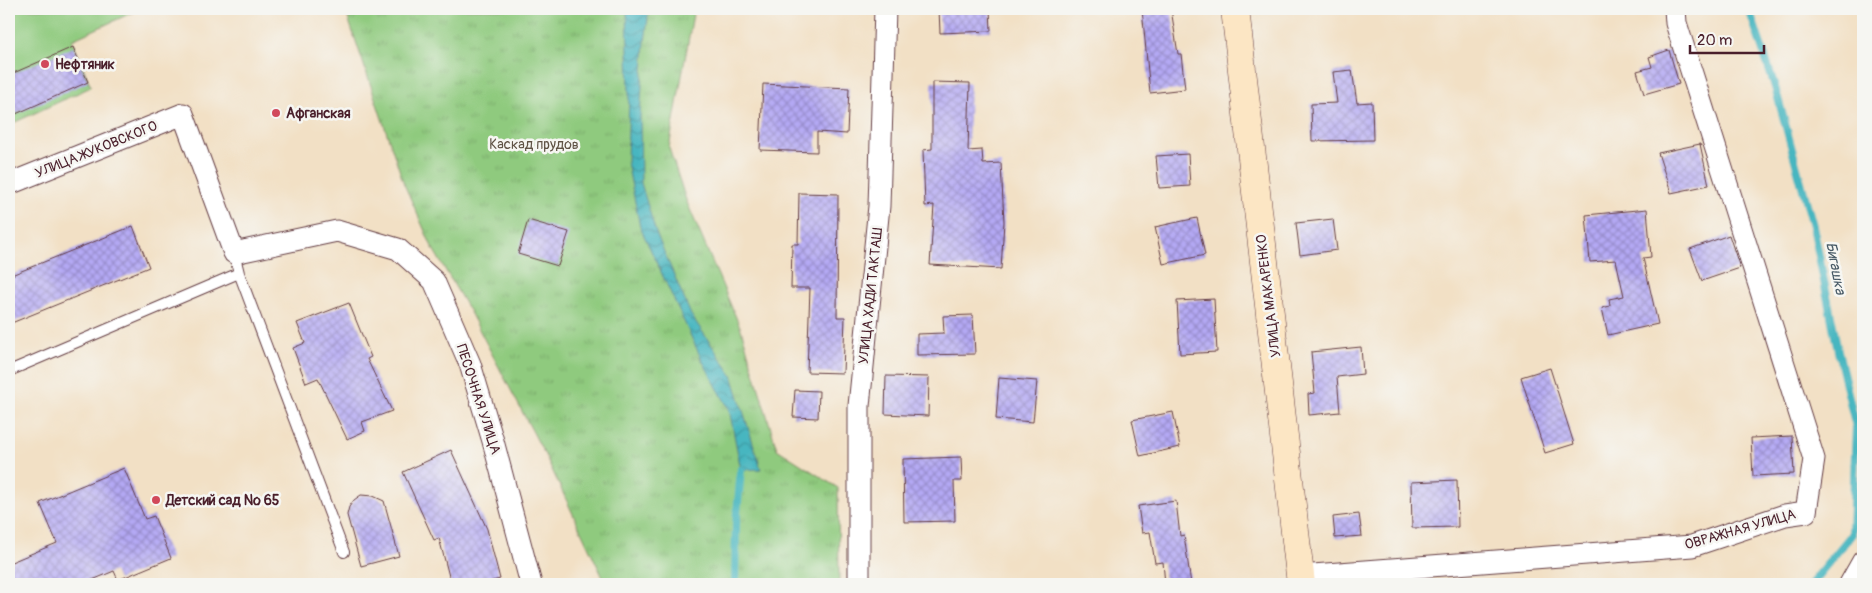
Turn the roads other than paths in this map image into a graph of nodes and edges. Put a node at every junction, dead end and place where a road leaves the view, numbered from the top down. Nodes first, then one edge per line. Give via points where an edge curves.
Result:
1 (885, 9) edge
2 (1236, 9) edge
3 (1675, 9) edge
4 (9, 184) edge
5 (236, 263) junction
6 (9, 371) edge
7 (344, 552) dead end
8 (1863, 561) edge
9 (1300, 580) edge
10 (531, 584) edge
11 (859, 584) edge
12 (1850, 584) edge

1 - 11 street, УЛИЦА ХАДИ ТАКТАШ via 879,206 859,406
2 - 9 street, УЛИЦА МАКАРЕНКО
3 - 9 street, ОВРАЖНАЯ УЛИЦА via 1676,22 1814,459 1806,512 1785,515 1692,546
4 - 5 street, УЛИЦА ЖУКОВСКОГО via 183,114
5 - 6 lane
5 - 7 lane
5 - 10 street, ПЕСОЧНАЯ УЛИЦА via 337,231 398,248 434,282 470,364
8 - 12 street

